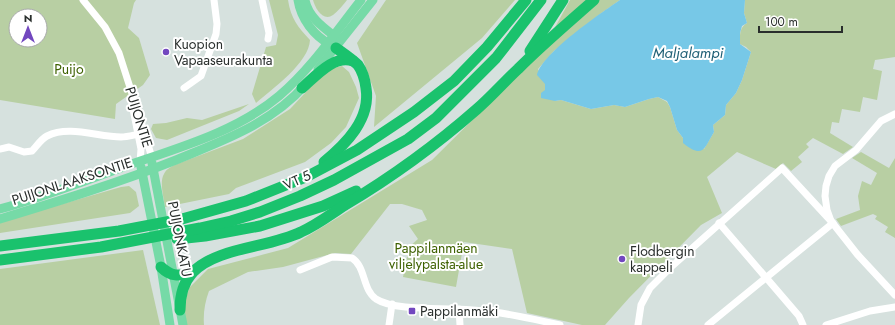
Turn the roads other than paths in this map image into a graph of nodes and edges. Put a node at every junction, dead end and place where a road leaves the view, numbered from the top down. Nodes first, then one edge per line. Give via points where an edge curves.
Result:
1 (83, 0) edge
2 (214, 0) edge
3 (262, 0) edge
4 (298, 0) edge
5 (305, 0) edge
6 (361, 0) edge
7 (373, 0) edge
8 (526, 0) edge
9 (541, 0) edge
10 (563, 0) edge
11 (594, 0) edge
12 (333, 35) junction
13 (268, 39) dead end
14 (335, 44) junction
15 (353, 61) junction
16 (518, 68) junction
17 (184, 88) dead end
18 (302, 88) junction
19 (895, 114) edge
20 (141, 133) junction
21 (0, 149) edge
22 (420, 155) junction
23 (152, 158) junction
24 (140, 162) junction
25 (153, 169) junction
26 (143, 172) junction
27 (306, 177) junction
28 (0, 209) edge
29 (0, 219) edge
30 (832, 222) junction
31 (719, 223) junction
32 (0, 246) edge
33 (101, 247) junction
34 (0, 260) edge
35 (160, 265) junction
36 (300, 270) dead end
37 (192, 273) junction
38 (173, 276) junction
39 (766, 278) junction
40 (895, 295) edge
41 (392, 304) junction
42 (895, 307) edge
43 (460, 309) junction
44 (180, 310) junction
45 (540, 323) edge
46 (170, 325) edge
47 (183, 325) edge
48 (389, 325) edge
49 (460, 325) edge
50 (560, 325) edge
51 (638, 325) edge
52 (708, 325) edge
53 (803, 325) edge
54 (826, 325) edge

1 - 20 street, PUIJONTIE via 105,27 119,53
2 - 17 street via 216,34 201,76
3 - 13 street
4 - 14 main road via 304,20 312,30
5 - 12 main road via 314,18
6 - 12 main road
7 - 14 main road
8 - 27 highway, VT 5 via 487,48 454,81 414,112 357,150
9 - 33 highway, VT 5 via 496,58 436,118 408,139 334,180 260,212 200,228
10 - 16 highway
11 - 16 highway
12 - 14 main road
14 - 15 highway
14 - 18 main road, PUIJONLAAKSONTIE
14 - 23 main road, PUIJONLAAKSONTIE via 279,96 253,115 231,128
15 - 18 highway via 345,59 336,62
15 - 27 highway via 365,78 367,93 367,104 360,123 347,141
16 - 22 highway via 478,108
18 - 25 main road, PUIJONLAAKSONTIE via 264,120 235,136
19 - 30 street via 881,121 856,150 832,170 825,196
20 - 21 street via 120,137 76,132 58,133 42,139 32,151 24,152 9,147
20 - 23 street, PUIJONTIE
20 - 24 street, PUIJONTIE
22 - 33 highway via 348,195 279,221 205,236
22 - 37 highway via 386,180 301,232 267,244 223,254
23 - 24 main road, PUIJONLAAKSONTIE
23 - 25 main road, PUIJONKATU
24 - 26 main road, PUIJONKATU
24 - 28 main road, PUIJONLAAKSONTIE
25 - 26 main road, PUIJONLAAKSONTIE
25 - 38 main road, PUIJONKATU
26 - 29 main road, PUIJONLAAKSONTIE
26 - 35 main road, PUIJONKATU
27 - 32 highway, VT 5 via 246,201 182,219 120,231
30 - 31 street via 782,168
30 - 39 street
30 - 40 street
31 - 39 street
31 - 51 street via 650,288 641,305
33 - 34 highway, VT 5
35 - 38 highway
35 - 46 main road, PUIJONKATU
36 - 41 street via 332,258 352,258 359,265 370,294
37 - 38 highway
37 - 44 highway via 181,293
38 - 44 main road, PUIJONKATU
39 - 52 street
39 - 53 street
41 - 43 street
41 - 48 street
42 - 54 street via 870,311
43 - 45 street via 494,312
43 - 49 street
44 - 47 main road, PUIJONKATU
45 - 50 street

